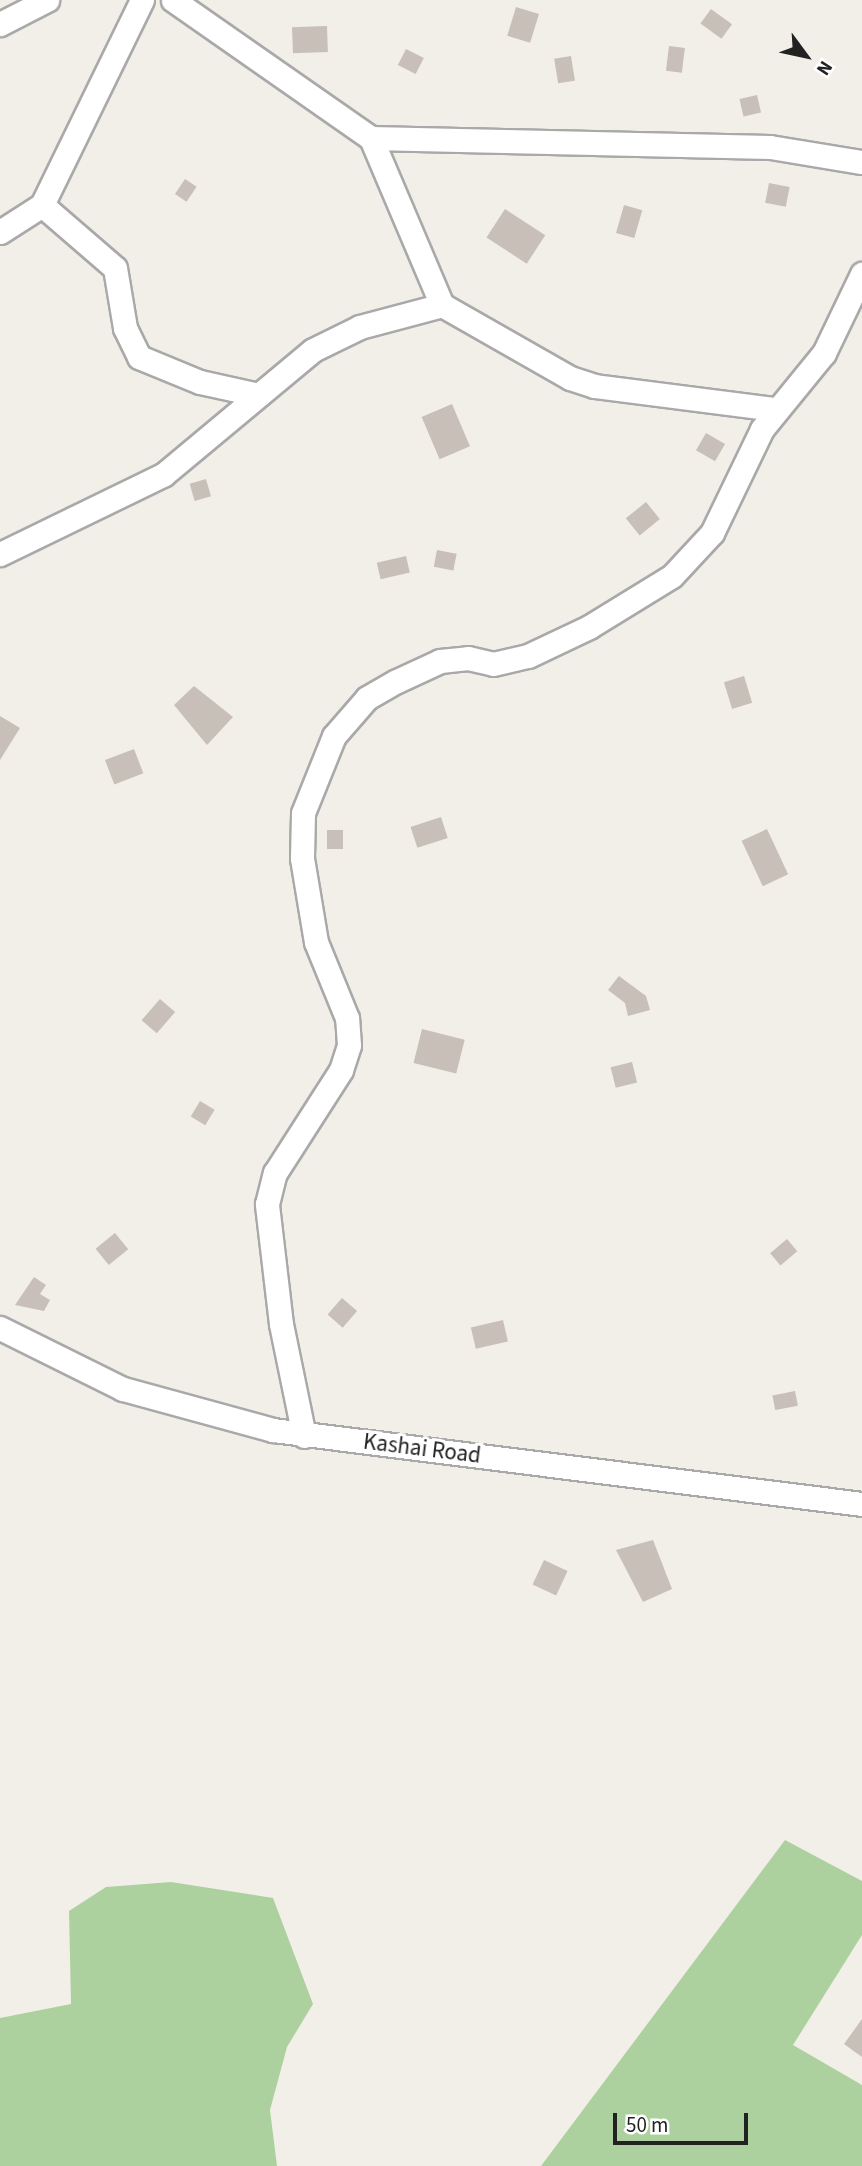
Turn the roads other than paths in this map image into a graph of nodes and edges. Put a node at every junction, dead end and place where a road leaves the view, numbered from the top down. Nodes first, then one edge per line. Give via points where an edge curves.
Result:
1 (47, 0) edge
2 (142, 0) edge
3 (173, 0) edge
4 (0, 24) edge
5 (371, 138) junction
6 (862, 162) edge
7 (42, 205) junction
8 (0, 232) edge
9 (862, 274) edge
10 (442, 305) junction
11 (259, 395) junction
12 (774, 409) junction
13 (0, 554) edge
14 (0, 1328) edge
15 (304, 1436) junction
16 (862, 1504) edge

1 - 4 street
2 - 7 street
3 - 5 street
5 - 6 street via 770,147
5 - 10 street
7 - 8 street
7 - 11 street via 115,268 125,328 139,357 200,382
9 - 12 street via 824,353
10 - 11 street via 414,309 336,338 313,350
10 - 12 street via 570,378 595,386
11 - 13 street via 163,475
12 - 15 street via 725,513 672,576 589,627 527,656 493,664 468,658 440,661 397,681 367,698 334,736 303,813 302,858 316,942 342,1000 349,1045 341,1070 275,1173 267,1204 281,1324
14 - 15 street, Kashai Road via 123,1389
15 - 16 street, Kashai Road

